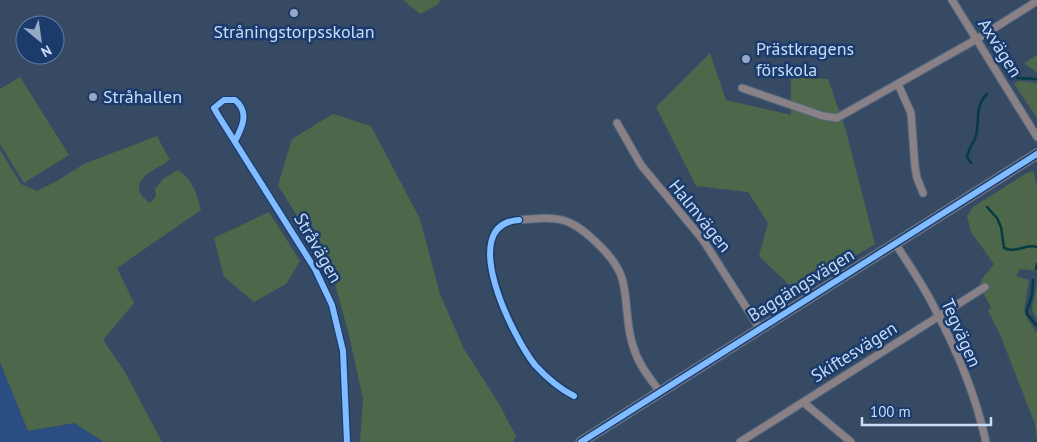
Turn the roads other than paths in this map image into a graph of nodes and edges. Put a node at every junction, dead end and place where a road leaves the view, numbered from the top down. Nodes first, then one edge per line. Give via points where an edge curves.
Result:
1 (952, 0) edge
2 (1037, 1) edge
3 (977, 39) junction
4 (898, 84) junction
5 (742, 88) dead end
6 (617, 123) dead end
7 (1037, 137) edge
8 (234, 141) junction
9 (1037, 154) edge
10 (924, 193) dead end
11 (519, 220) dead end
12 (895, 243) junction
13 (985, 287) dead end
14 (939, 316) junction
15 (760, 329) junction
16 (660, 392) junction
17 (802, 402) junction
18 (347, 442) edge
19 (581, 442) edge
20 (740, 442) edge
21 (851, 442) edge
22 (986, 442) edge

1 - 3 street, Axvägen
2 - 3 street
3 - 4 street
3 - 7 street, Axvägen
4 - 5 street via 834,118
4 - 10 street via 911,113 915,167
6 - 15 street, Halmvägen via 641,165 703,240
8 - 8 street, Stråvägen via 214,108 224,100 235,100 243,110 241,130
8 - 18 street, Stråvägen via 314,269 332,305 343,351
9 - 12 street, Baggängsvägen
11 - 16 street via 554,218 573,223 610,256 623,279 636,356
12 - 14 street, Tegvägen
12 - 15 street, Baggängsvägen
13 - 14 street, Skiftesvägen
14 - 17 street, Skiftesvägen
14 - 22 street, Tegvägen via 978,412
15 - 16 street, Baggängsvägen
16 - 19 street, Baggängsvägen
17 - 20 street, Skiftesvägen
17 - 21 street

